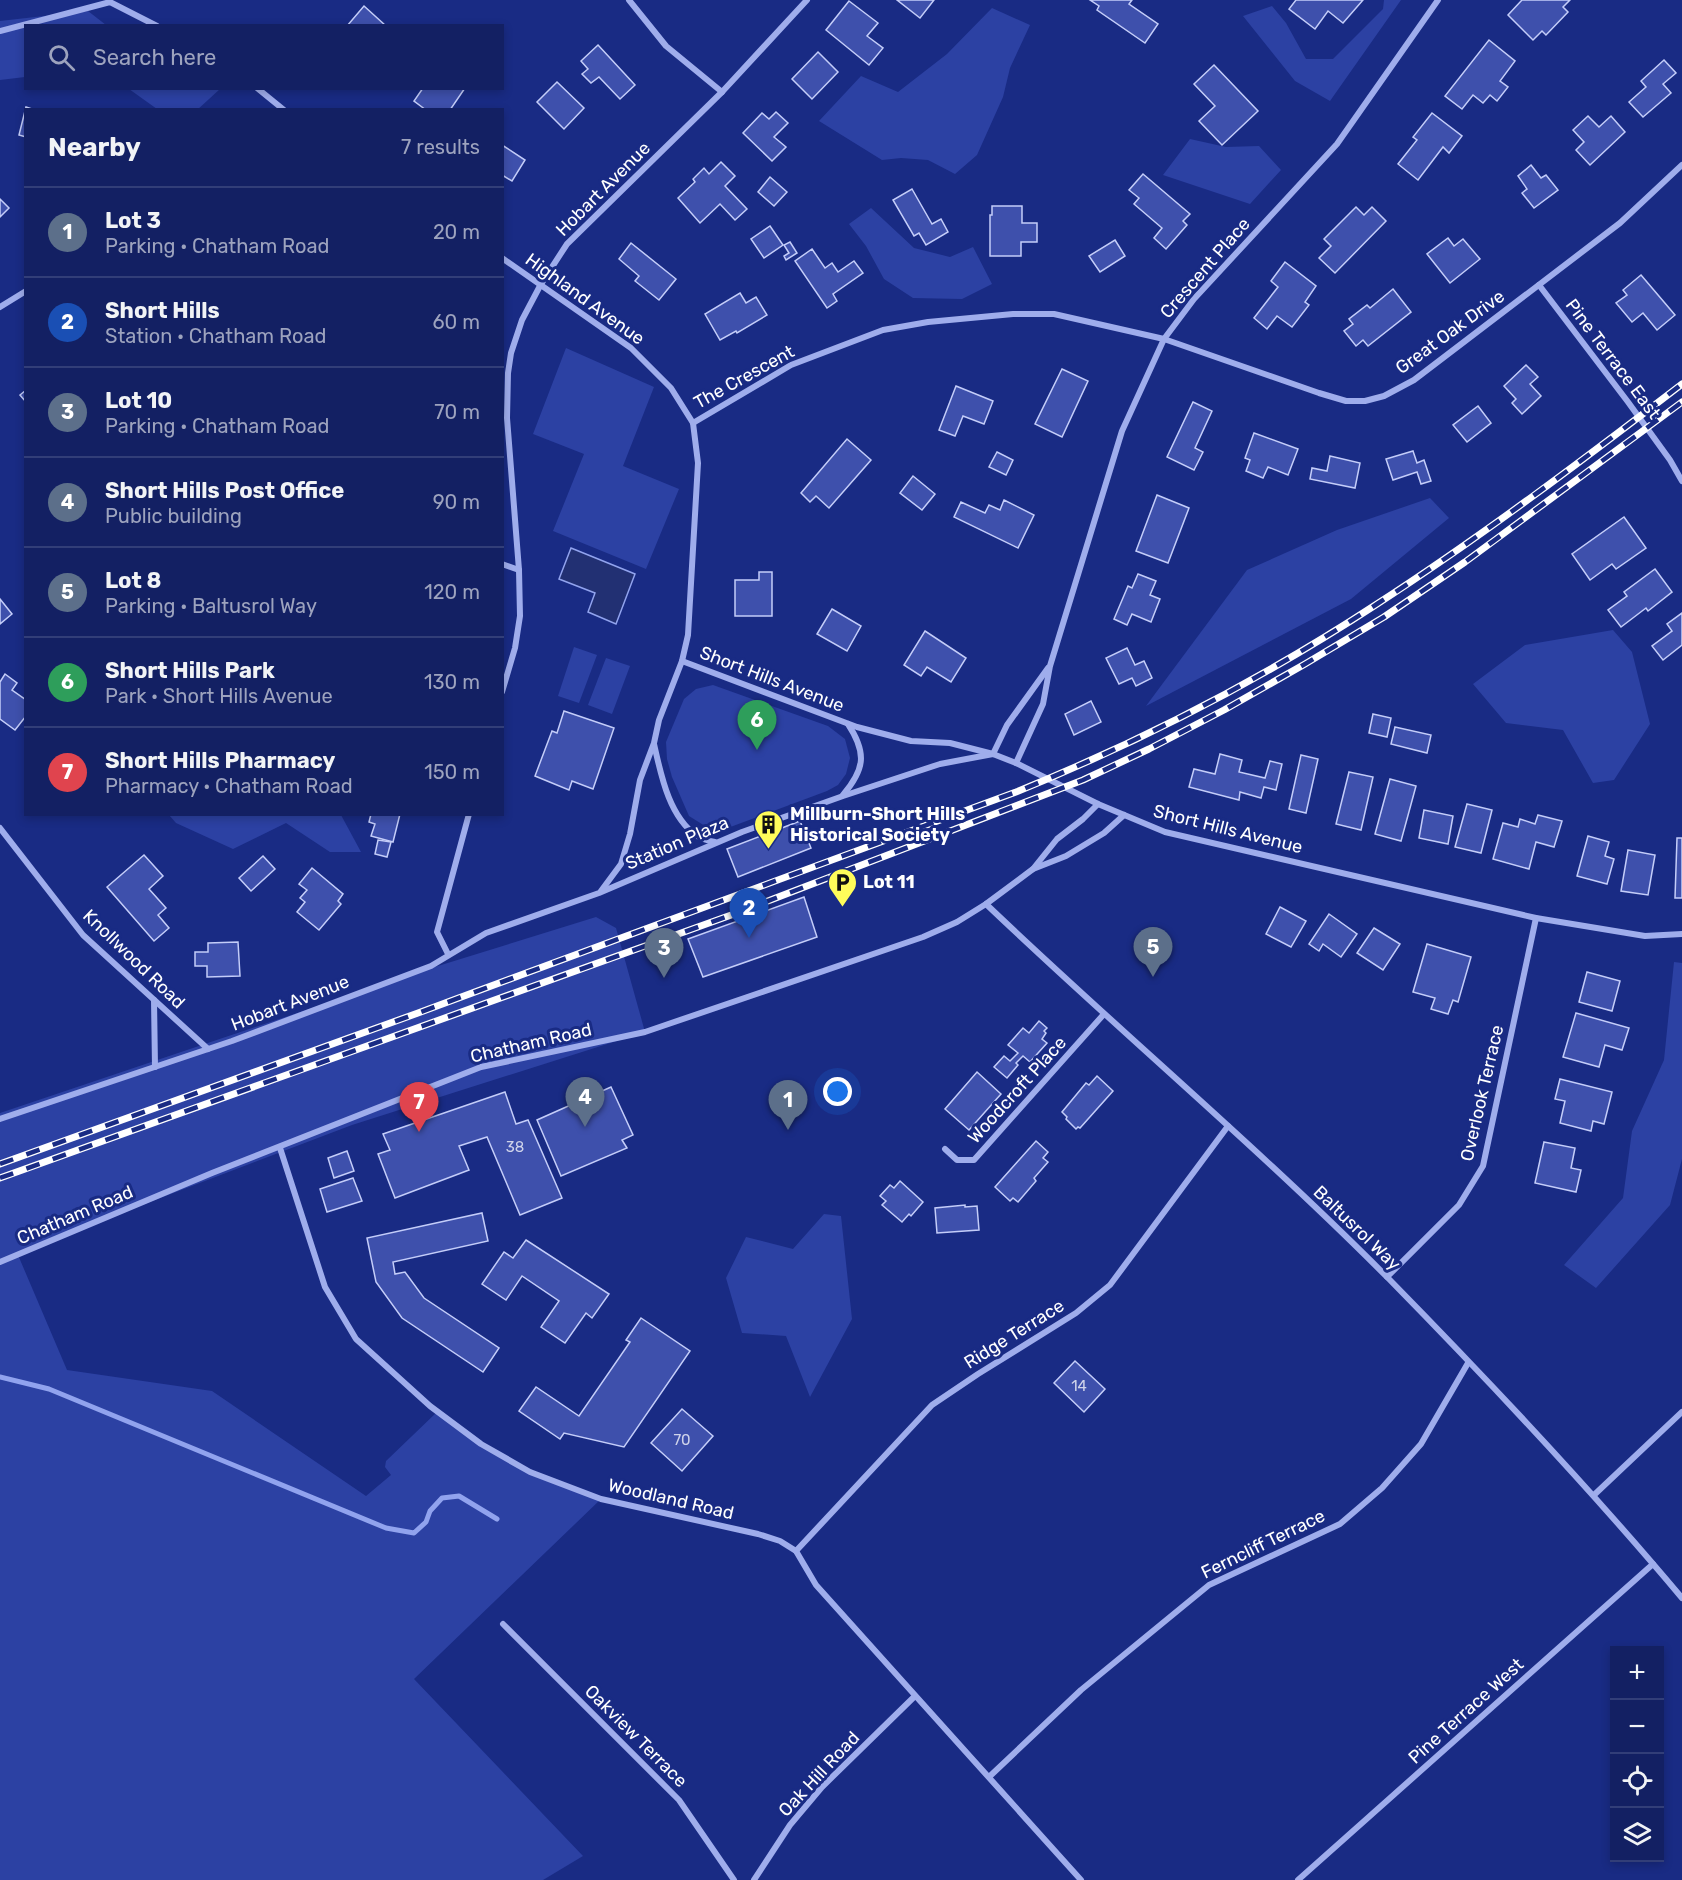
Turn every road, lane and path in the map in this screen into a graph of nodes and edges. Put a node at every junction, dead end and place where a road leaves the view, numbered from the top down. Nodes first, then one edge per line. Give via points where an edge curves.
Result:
1 (629, 0) edge
2 (807, 0) edge
3 (1438, 0) edge
4 (110, 1) edge
5 (24, 24) edge
6 (26, 24) edge
7 (153, 24) edge
8 (0, 31) edge
9 (259, 90) edge
10 (722, 92) junction
11 (282, 108) edge
12 (1682, 165) edge
13 (504, 259) edge
14 (541, 284) junction
15 (1539, 285) junction
16 (24, 292) edge
17 (0, 307) edge
18 (1164, 339) junction
19 (693, 423) junction
20 (1682, 481) edge
21 (504, 565) edge
22 (519, 570) junction
23 (682, 661) junction
24 (1050, 666) junction
25 (504, 685) edge
26 (848, 724) junction
27 (654, 743) junction
28 (993, 754) junction
29 (1016, 763) junction
30 (843, 796) junction
31 (1098, 804) junction
32 (1124, 815) junction
33 (468, 816) edge
34 (0, 828) edge
35 (715, 842) junction
36 (1033, 869) junction
37 (599, 893) junction
38 (986, 904) junction
39 (1536, 918) junction
40 (1682, 934) edge
41 (448, 954) junction
42 (154, 1000) junction
43 (1104, 1014) junction
44 (208, 1049) junction
45 (155, 1067) junction
46 (0, 1119) edge
47 (1228, 1126) junction
48 (280, 1148) junction
49 (945, 1149) dead end
50 (0, 1262) edge
51 (1387, 1277) junction
52 (1468, 1363) junction
53 (1682, 1412) edge
54 (1594, 1495) junction
55 (796, 1551) junction
56 (1653, 1564) junction
57 (1682, 1598) edge
58 (502, 1624) dead end
59 (915, 1696) junction
60 (989, 1777) junction
61 (734, 1880) edge
62 (754, 1880) edge
63 (1081, 1880) edge
64 (1298, 1880) edge

1 - 10 street via 666,46
2 - 10 street, Hobart Avenue
3 - 18 street, Crescent Place via 1337,144 1194,299
4 - 6 street
4 - 7 street
5 - 8 street
9 - 11 street
10 - 14 street, Hobart Avenue via 567,244
12 - 15 street, Great Oak Drive via 1620,223
13 - 14 street, Highland Avenue
14 - 19 street, Highland Avenue via 631,348 671,388
14 - 22 street, Hobart Avenue via 522,320 508,373 507,418
15 - 18 street, Great Oak Drive via 1414,380 1365,401 1346,401 1319,393
15 - 20 street, Pine Terrace East
16 - 17 street
18 - 19 street, The Crescent via 1054,314 1012,314 883,330 791,365
18 - 24 street, Crescent Place via 1122,431
19 - 23 street, The Crescent via 698,463
21 - 22 street
22 - 25 street, Hobart Avenue via 520,616
23 - 26 street, Short Hills Avenue
23 - 27 street, The Crescent
24 - 28 street, Crescent Place via 1007,725
24 - 29 street, Crescent Place via 1043,704
26 - 28 street, Short Hills Avenue via 911,741 950,742
26 - 30 street via 862,759 856,779
27 - 35 street, The Crescent via 676,814 698,836
27 - 37 street, The Crescent via 640,780 621,864
28 - 29 street, Short Hills Avenue
28 - 30 street, Station Plaza via 940,764
29 - 31 street, Short Hills Avenue
30 - 35 street, Station Plaza
31 - 32 street, Short Hills Avenue
31 - 36 street, Chatham Road via 1057,839
32 - 36 street, Chatham Road via 1104,833 1066,856
32 - 39 street, Short Hills Avenue via 1165,832
33 - 41 street via 437,932
34 - 42 street, Knollwood Road via 83,934
35 - 37 street, Station Plaza
36 - 38 street, Chatham Road
37 - 41 street, Station Plaza via 486,933
38 - 43 street, Baltusrol Way
38 - 48 street, Chatham Road via 923,937 645,1032 481,1067
39 - 40 street, Short Hills Avenue via 1645,936
39 - 51 street, Overlook Terrace via 1484,1166 1459,1205
41 - 44 street, Hobart Avenue via 431,966
42 - 44 street, Knollwood Road
42 - 45 street
43 - 47 street, Baltusrol Way
43 - 49 street, Woodcroft Place via 974,1160 957,1160
44 - 45 street, Hobart Avenue
45 - 46 street, Hobart Avenue
47 - 51 street, Baltusrol Way
47 - 55 street, Ridge Terrace via 1110,1285 1076,1312 932,1405
48 - 50 street, Chatham Road
48 - 55 street, Woodland Road via 325,1287 356,1339 430,1406 481,1444 530,1472 601,1500 758,1534
51 - 52 street, Baltusrol Way
52 - 54 street, Baltusrol Way
52 - 60 street, Ferncliff Terrace via 1421,1444 1382,1488 1340,1524 1209,1585 1081,1690
53 - 54 street
54 - 56 street, Baltusrol Way
55 - 59 street via 816,1585
56 - 57 street, Baltusrol Way
56 - 64 street, Pine Terrace West
58 - 61 street, Oakview Terrace via 679,1800
59 - 60 street
59 - 62 street, Oak Hill Road via 822,1787 790,1825
60 - 63 street

